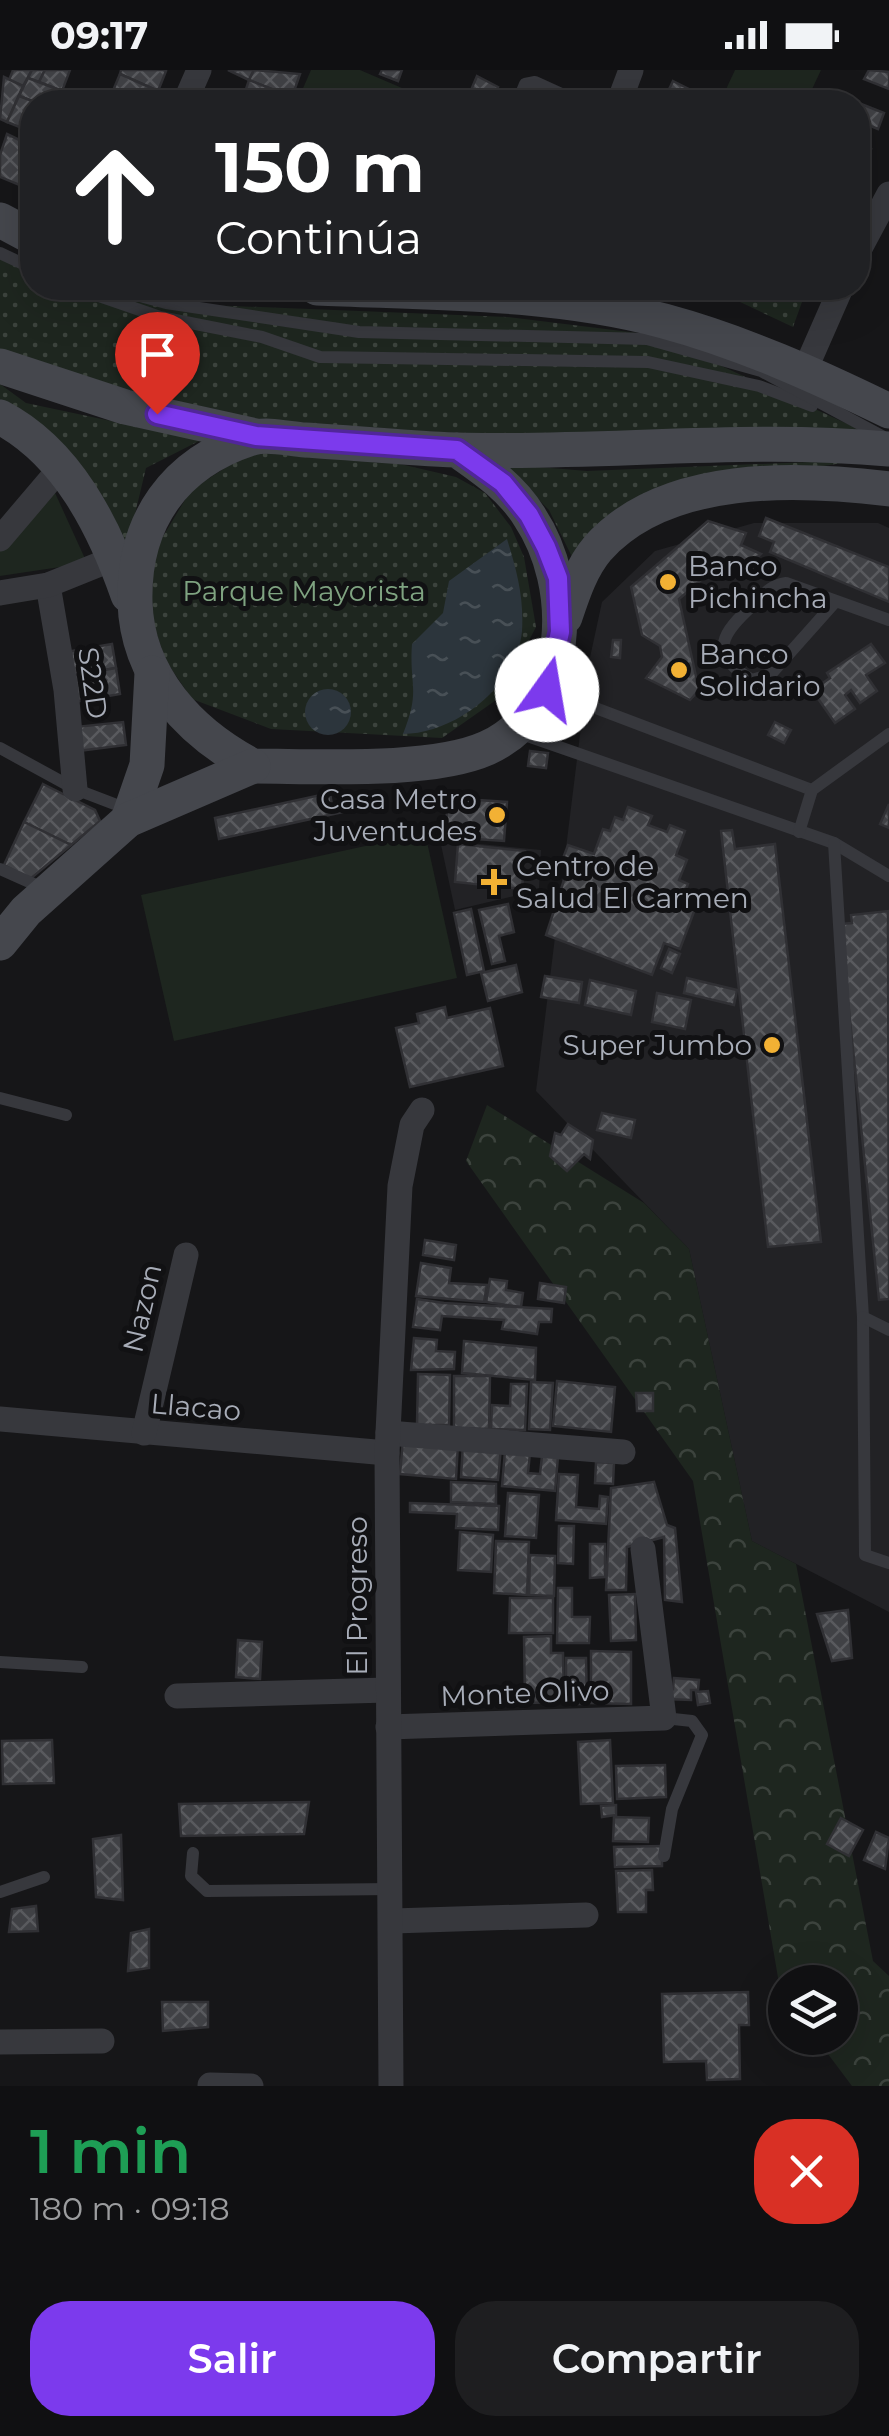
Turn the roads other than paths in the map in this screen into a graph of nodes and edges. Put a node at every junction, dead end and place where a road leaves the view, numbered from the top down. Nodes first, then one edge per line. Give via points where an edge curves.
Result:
1 (522, 90) edge
2 (553, 90) edge
3 (889, 194) edge
4 (870, 230) edge
5 (111, 300) edge
6 (155, 300) edge
7 (571, 300) edge
8 (836, 300) edge
9 (0, 366) edge
10 (805, 370) junction
11 (0, 417) edge
12 (873, 417) edge
13 (256, 436) junction
14 (889, 440) edge
15 (889, 449) edge
16 (457, 450) junction
17 (62, 466) junction
18 (889, 489) edge
19 (0, 539) edge
20 (115, 558) junction
21 (48, 585) junction
22 (0, 593) edge
23 (836, 601) junction
24 (135, 615) junction
25 (889, 620) edge
26 (560, 632) junction
27 (152, 672) junction
28 (547, 690) junction
29 (512, 731) junction
30 (889, 734) edge
31 (0, 748) edge
32 (252, 766) junction
33 (75, 790) junction
34 (812, 790) junction
35 (130, 816) junction
36 (799, 832) junction
37 (834, 843) junction
38 (0, 869) edge
39 (889, 876) edge
40 (47, 890) junction
41 (0, 943) edge
42 (0, 1098) edge
43 (422, 1110) dead end
44 (66, 1115) dead end
45 (186, 1255) dead end
46 (863, 1317) junction
47 (889, 1330) edge
48 (0, 1419) edge
49 (144, 1433) junction
50 (388, 1443) junction
51 (624, 1452) dead end
52 (643, 1549) dead end
53 (889, 1563) edge
54 (0, 1662) edge
55 (82, 1667) dead end
56 (387, 1690) junction
57 (177, 1696) dead end
58 (664, 1718) junction
59 (388, 1728) junction
60 (193, 1853) dead end
61 (664, 1856) dead end
62 (44, 1877) dead end
63 (392, 1890) junction
64 (0, 1892) edge
65 (586, 1914) dead end
66 (392, 1921) junction
67 (102, 2041) dead end
68 (0, 2042) edge
69 (210, 2085) edge
70 (251, 2086) edge
71 (391, 2086) edge

1 - 2 lane via 535,82
3 - 4 street
5 - 12 lane via 320,357 648,362
6 - 12 lane via 359,332 647,339 761,371
7 - 10 main road via 663,320
8 - 10 street
9 - 13 main road via 124,407
10 - 12 main road
11 - 17 main road
12 - 14 lane
13 - 16 main road
13 - 24 main road via 193,466 153,509 139,546
15 - 16 main road
16 - 26 main road via 503,483 529,515 558,578
17 - 19 street
17 - 20 main road
18 - 26 main road via 770,482 712,489 662,507 601,546 577,583
20 - 21 street
20 - 24 main road
21 - 22 street
21 - 33 street, S22D
23 - 23 lane via 786,583 772,587 723,635 731,663 752,680 771,674
23 - 25 lane
24 - 27 main road
26 - 28 main road
27 - 32 main road via 176,710
27 - 35 main road via 147,765
28 - 29 main road
28 - 34 lane
29 - 32 main road via 454,758
29 - 36 lane
30 - 34 lane
31 - 33 lane
32 - 35 main road
33 - 35 lane
34 - 36 lane
35 - 40 main road
36 - 37 lane
37 - 39 lane
37 - 46 lane
38 - 40 lane
40 - 41 main road
42 - 44 lane
43 - 50 street, El Progreso via 412,1125 400,1186
45 - 49 street, Nazon
46 - 47 lane
46 - 53 lane via 865,1555
48 - 49 street, Llacao
49 - 50 street, Llacao
50 - 51 street, Llacao
50 - 56 street, El Progreso
52 - 58 street
54 - 55 lane
56 - 57 street
56 - 59 street, El Progreso
58 - 59 street, Monte Olivo
58 - 61 lane via 692,1721 702,1735 672,1809
59 - 63 street, El Progreso
60 - 63 lane via 191,1876 207,1890
62 - 64 lane
63 - 66 street, El Progreso
65 - 66 street
66 - 71 street, El Progreso
67 - 68 street
69 - 70 street

